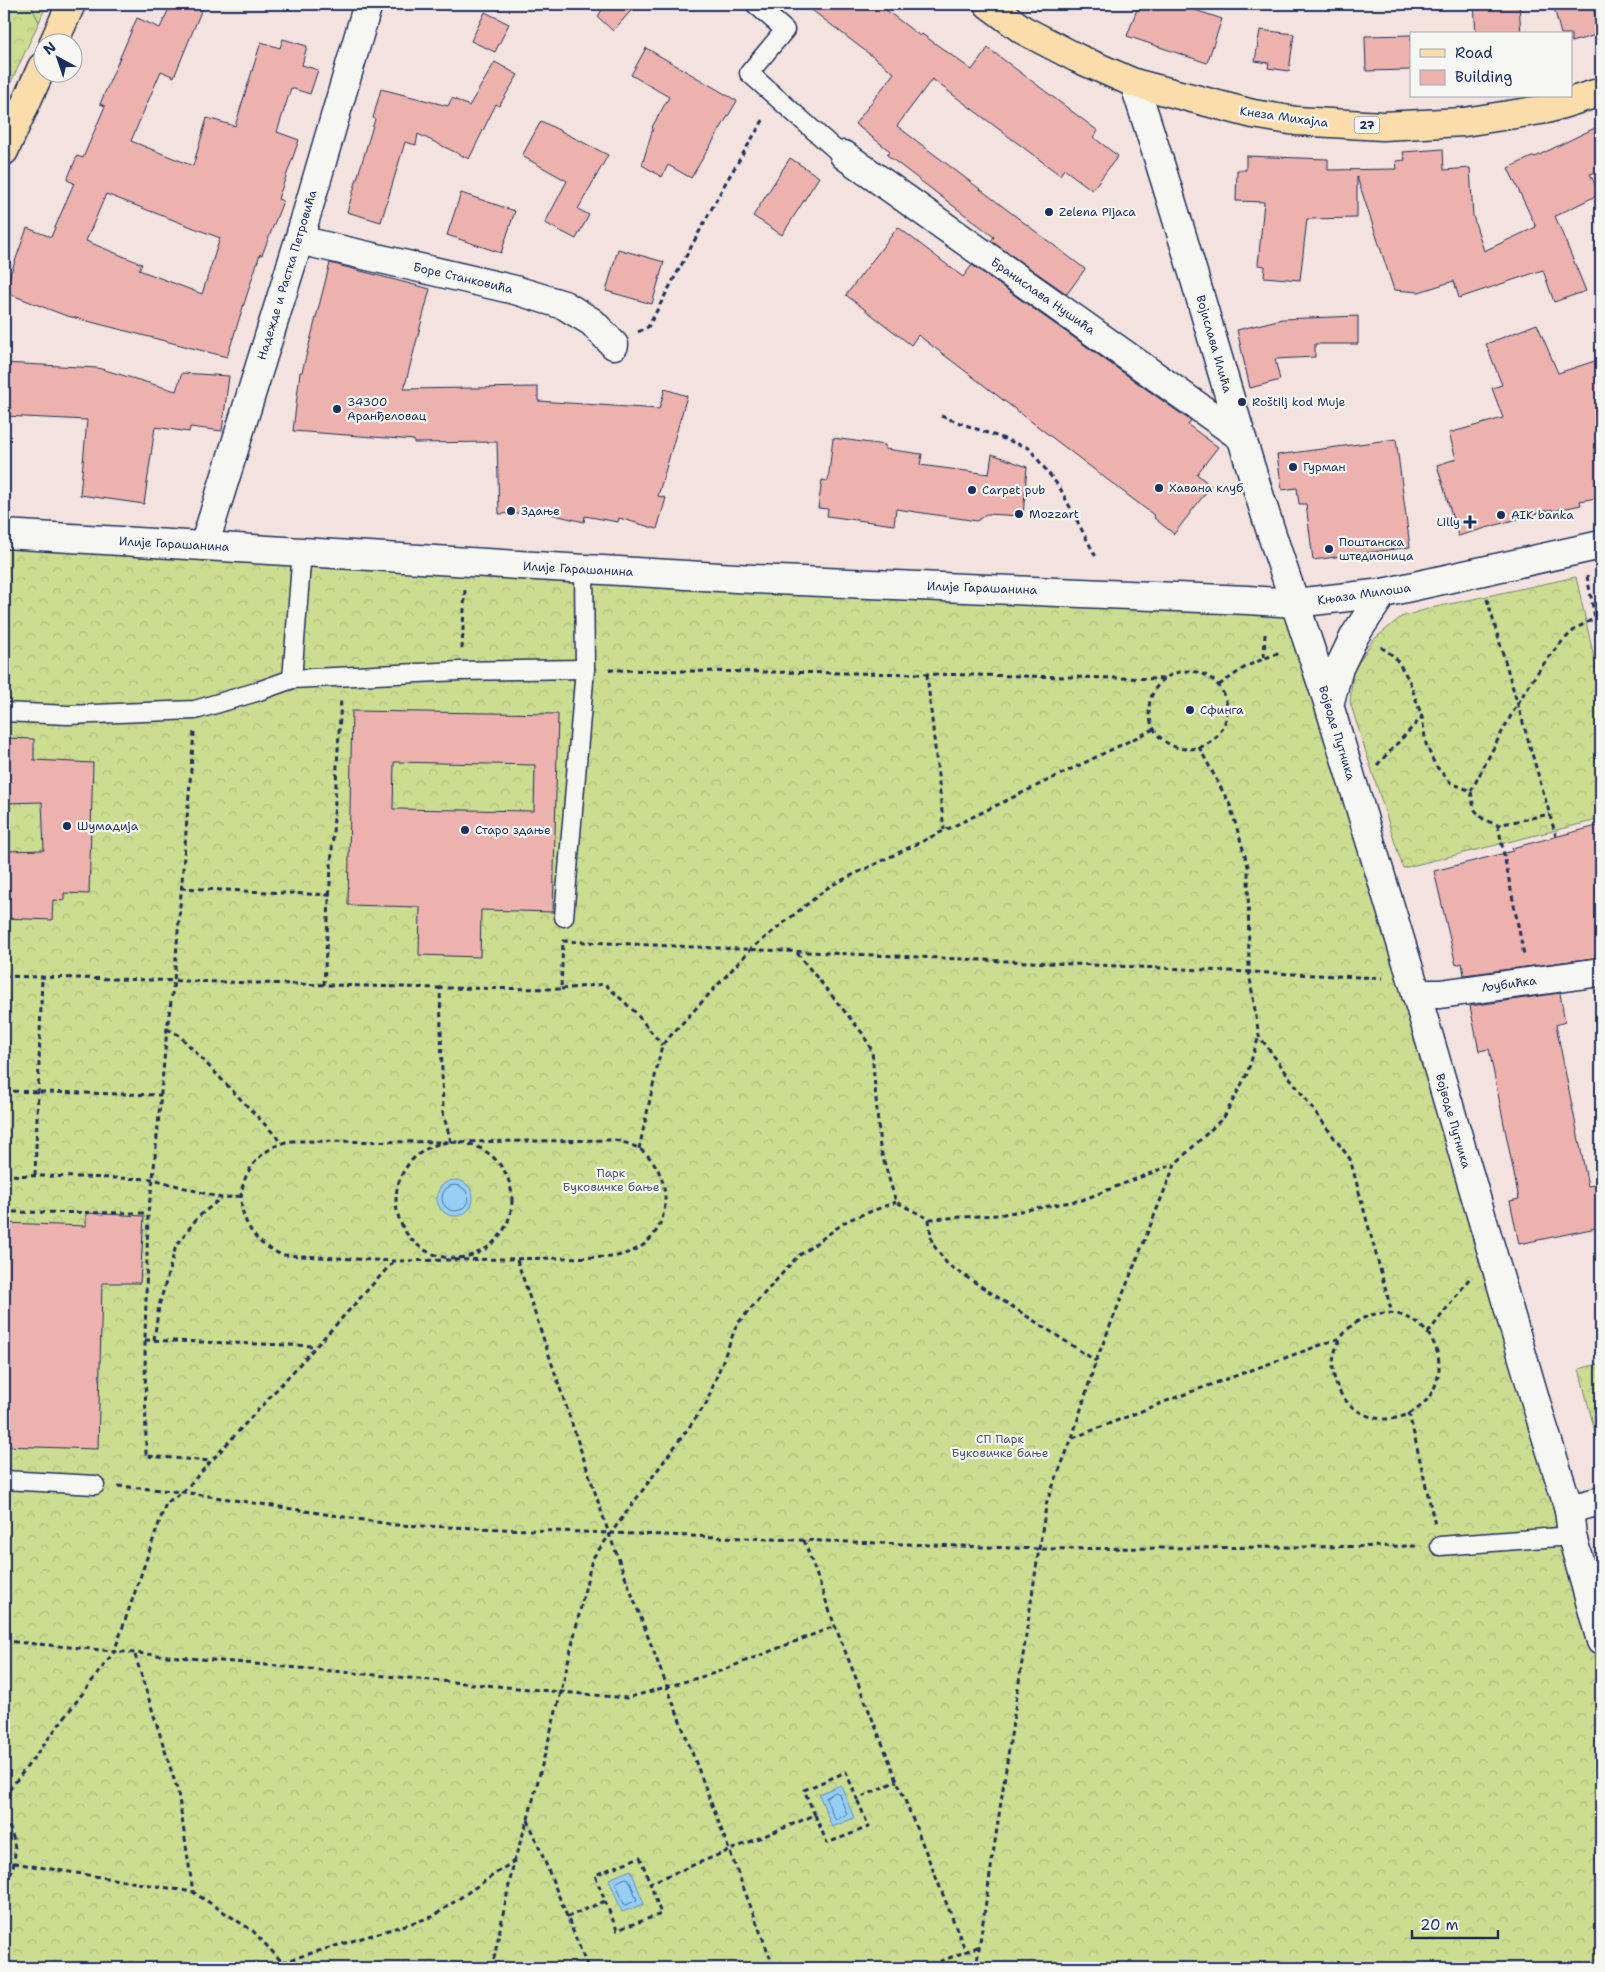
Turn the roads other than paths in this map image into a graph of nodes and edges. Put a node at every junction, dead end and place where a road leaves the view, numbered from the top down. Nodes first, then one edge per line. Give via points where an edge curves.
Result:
1 (71, 4) edge
2 (368, 4) edge
3 (755, 4) edge
4 (988, 4) edge
5 (1009, 13) edge
6 (58, 32) edge
7 (35, 82) edge
8 (1134, 83) junction
9 (1601, 92) edge
10 (4, 151) edge
11 (844, 155) joint
12 (299, 240) junction
13 (614, 345) road end
14 (1241, 437) junction
15 (4, 534) edge
16 (1601, 545) edge
17 (204, 546) junction
18 (302, 551) junction
19 (584, 570) junction
20 (1383, 593) junction
21 (1152, 596) joint
22 (1295, 604) junction
23 (585, 669) junction
24 (292, 679) junction
25 (1329, 705) junction
26 (4, 712) edge
27 (564, 917) dead end
28 (1601, 972) edge
29 (1416, 994) junction
30 (4, 1480) edge
31 (95, 1484) road end
32 (1601, 1501) edge
33 (1571, 1522) junction
34 (1440, 1546) road end
35 (1601, 1641) edge

1 - 6 main road
2 - 12 street, Надежде и Растка Петровића
3 - 11 lane via 785,30 749,73
4 - 5 main road, Кнеза Михајла / 27
5 - 8 main road, Кнеза Михајла / 27 via 1024,30
7 - 10 main road
8 - 9 main road, Кнеза Михајла / 27 via 1253,114 1382,126 1428,125 1507,116 1547,109
8 - 14 street, Војислава Илића
11 - 14 street, Бранислава Нушића
12 - 13 street, Боре Станковића via 515,290 564,305 592,322
12 - 17 street, Надежде и Растка Петровића
14 - 22 street, Војислава Илића
15 - 17 street, Илије Гарашанина
16 - 20 street, Књаза Милоша
17 - 18 street, Илије Гарашанина
18 - 19 street, Илије Гарашанина
18 - 24 lane
19 - 21 street, Илије Гарашанина
19 - 23 lane
20 - 22 street, Књаза Милоша
20 - 25 street via 1355,635 1339,668
21 - 22 street, Књаза Милоша
22 - 25 street, Војводе Путника
23 - 24 lane
23 - 27 lane
24 - 26 lane via 195,710 68,715
25 - 29 street, Војводе Путника
28 - 29 street, Љубићка via 1440,994
29 - 33 street, Војводе Путника
30 - 31 lane
32 - 33 street
33 - 34 lane
33 - 35 street, Војводе Путника

